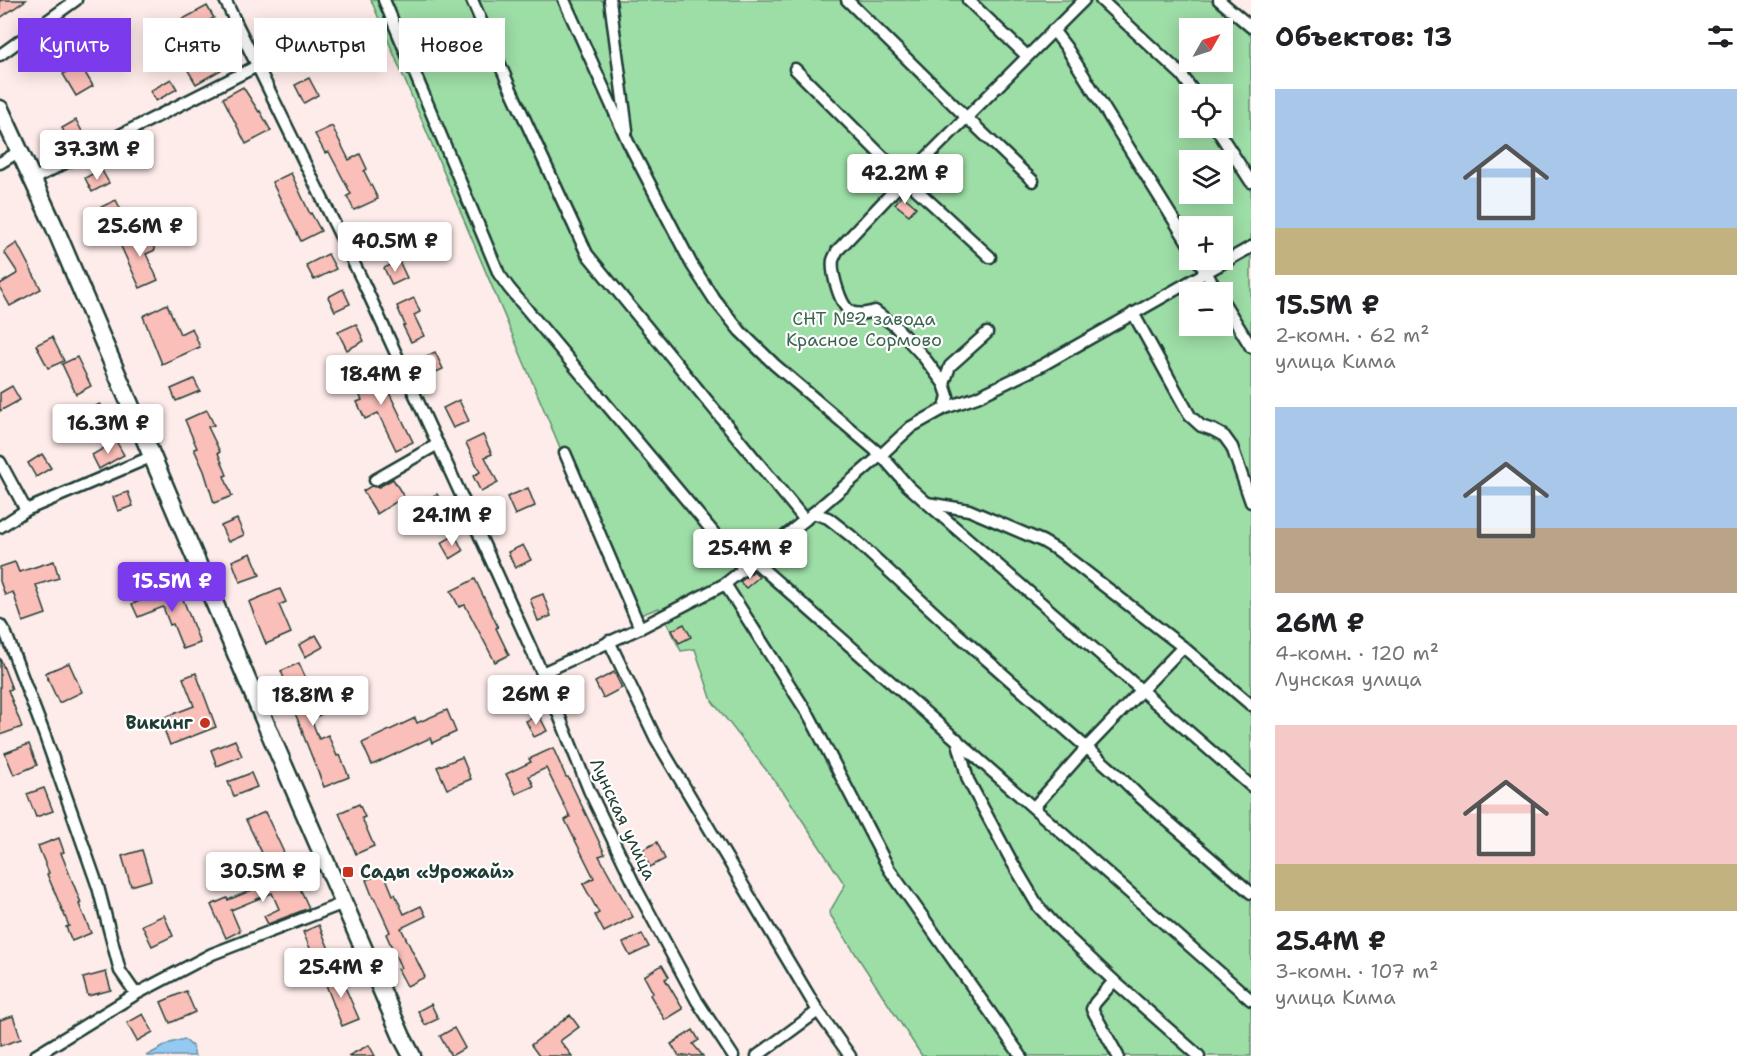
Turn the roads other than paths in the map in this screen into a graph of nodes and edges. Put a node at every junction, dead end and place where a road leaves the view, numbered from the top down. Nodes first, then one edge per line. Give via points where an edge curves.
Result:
1 (76, 0) edge
2 (225, 0) edge
3 (384, 0) edge
4 (472, 0) edge
5 (564, 0) edge
6 (610, 0) edge
7 (847, 0) edge
8 (968, 0) edge
9 (1084, 0) edge
10 (1101, 0) edge
11 (1219, 0) edge
12 (1251, 27) edge
13 (1053, 30) junction
14 (0, 55) edge
15 (1027, 56) junction
16 (254, 60) edge
17 (254, 68) edge
18 (795, 69) dead end
19 (260, 72) edge
20 (1188, 84) edge
21 (0, 109) edge
22 (966, 117) junction
23 (1222, 138) edge
24 (628, 142) junction
25 (20, 151) junction
26 (0, 163) edge
27 (33, 179) junction
28 (905, 179) junction
29 (1033, 181) dead end
30 (1251, 182) edge
31 (1179, 228) edge
32 (1251, 247) edge
33 (990, 257) dead end
34 (1204, 270) edge
35 (1206, 273) junction
36 (1212, 282) edge
37 (1133, 313) junction
38 (1233, 318) edge
39 (987, 333) dead end
40 (1251, 347) edge
41 (944, 384) junction
42 (945, 408) junction
43 (438, 444) junction
44 (565, 453) dead end
45 (881, 455) junction
46 (153, 456) junction
47 (0, 462) edge
48 (375, 480) dead end
49 (1251, 502) edge
50 (927, 503) junction
51 (26, 510) junction
52 (809, 517) junction
53 (0, 527) edge
54 (754, 561) junction
55 (744, 569) junction
56 (725, 584) junction
57 (0, 625) edge
58 (640, 628) junction
59 (609, 641) junction
60 (1183, 647) junction
61 (542, 673) junction
62 (1142, 690) junction
63 (1251, 705) edge
64 (957, 738) junction
65 (1086, 748) junction
66 (1251, 786) edge
67 (1034, 807) junction
68 (1251, 893) edge
69 (344, 903) junction
70 (1114, 981) junction
71 (136, 994) junction
72 (1251, 1000) edge
73 (818, 1011) junction
74 (35, 1056) edge
75 (412, 1056) edge
76 (733, 1056) edge
77 (757, 1056) edge
78 (850, 1056) edge
79 (1021, 1056) edge
80 (1118, 1056) edge
81 (1199, 1056) edge

1 - 14 street
2 - 16 street, Лунская улица
3 - 55 street via 508,288
4 - 52 street via 587,254
5 - 24 street
6 - 24 street
7 - 22 street
8 - 15 street
9 - 13 street
10 - 20 street
11 - 12 street
13 - 15 street
13 - 31 street
15 - 22 street
17 - 27 street
18 - 28 street
19 - 43 street, Лунская улица
21 - 25 main road
22 - 28 street
22 - 29 street
23 - 30 street
24 - 45 street via 692,266 714,299 775,365
25 - 26 street
25 - 27 main road
27 - 46 main road
28 - 33 street
28 - 41 street via 837,251 833,271 847,308 857,314 875,311 895,326
32 - 35 street
34 - 35 street
35 - 36 street
35 - 37 street
37 - 42 street via 1041,366
37 - 49 street via 1190,416 1201,426 1224,436 1232,447
38 - 40 street
39 - 41 street via 950,366
41 - 42 street via 948,396
42 - 45 street via 911,427
43 - 48 street
43 - 61 street, Лунская улица
44 - 58 street
45 - 50 street
45 - 52 street
46 - 51 street
46 - 69 main road
47 - 51 street
50 - 60 street via 969,510 1059,551
50 - 62 street
51 - 53 street
52 - 54 street
52 - 65 street via 828,518 851,536
54 - 55 street
54 - 64 street
55 - 56 street
56 - 58 street
56 - 79 street via 810,717 889,869
57 - 71 street via 91,865 120,971
58 - 59 street
59 - 61 street
59 - 73 street via 656,739
60 - 62 street
60 - 63 street
61 - 76 street, Лунская улица via 637,890 697,1001
62 - 65 street
62 - 66 street
64 - 67 street
64 - 70 street via 968,780 1038,906
65 - 67 street
65 - 68 street
67 - 72 street
69 - 71 street via 212,954
69 - 75 main road
70 - 80 street via 1092,1009
70 - 81 street
71 - 74 street
73 - 77 street
73 - 78 street

